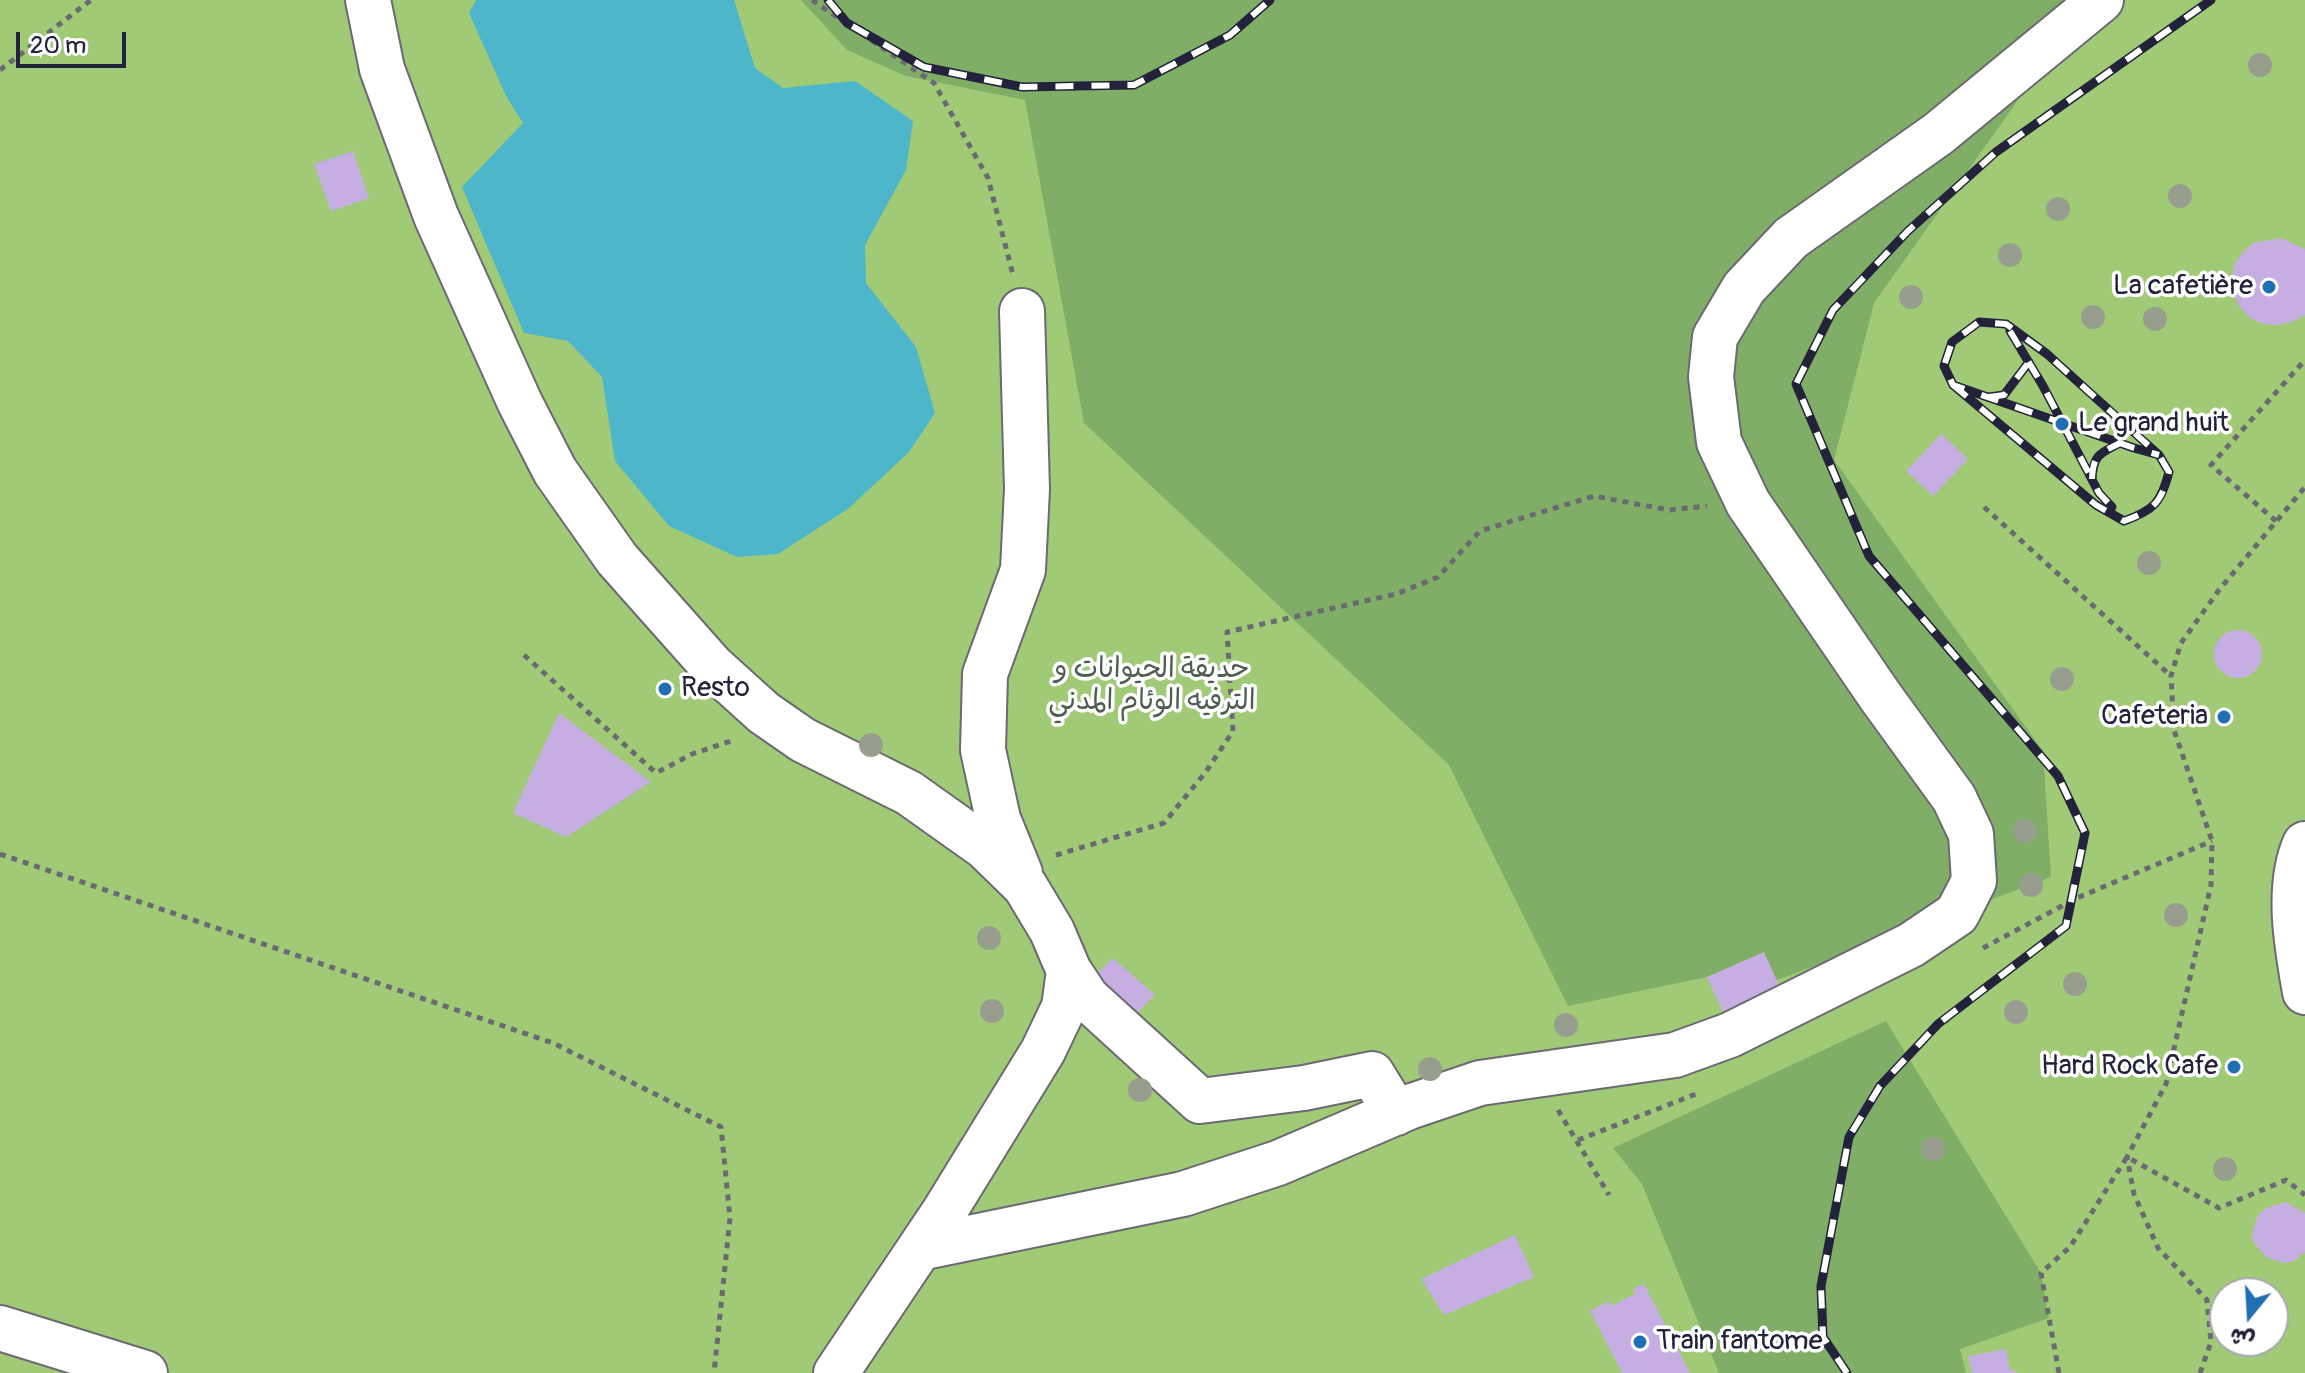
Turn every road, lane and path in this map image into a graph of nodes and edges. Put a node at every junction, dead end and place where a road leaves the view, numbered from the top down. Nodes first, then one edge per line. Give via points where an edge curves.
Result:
1 (91, 0) edge
2 (368, 0) edge
3 (812, 0) edge
4 (2101, 0) edge
5 (0, 70) edge
6 (1022, 311) joint
7 (2305, 360) edge
8 (2305, 487) edge
9 (1748, 503) junction
10 (1984, 507) dead end
11 (2276, 521) junction
12 (524, 655) dead end
13 (2171, 676) junction
14 (1012, 689) dead end
15 (781, 724) junction
16 (983, 750) junction
17 (2305, 844) edge
18 (0, 854) edge
19 (1021, 876) junction
20 (1069, 971) junction
21 (2305, 992) edge
22 (1535, 1075) junction
23 (1396, 1113) junction
24 (2127, 1157) junction
25 (1609, 1195) dead end
26 (2305, 1195) edge
27 (920, 1248) junction
28 (0, 1328) edge
29 (145, 1373) edge
30 (714, 1373) edge
31 (836, 1373) edge
32 (2059, 1373) edge
33 (2200, 1373) edge

1 - 5 path
2 - 15 lane via 382,69 436,216 555,471 617,559 712,666
3 - 6 path via 934,83 988,178
4 - 9 lane via 1938,134 1791,238 1744,288 1715,337 1711,377 1719,442
6 - 16 lane via 1027,489 1023,570 985,674
7 - 11 path via 2211,465
8 - 11 path
9 - 19 path via 1669,510 1594,496 1480,531 1438,577 1396,594 1227,632 1233,731 1164,823
9 - 22 lane via 1954,798 1971,834 1974,881 1957,914 1911,945 1730,1035 1675,1055
10 - 13 path
11 - 13 path via 2181,643
12 - 15 path via 656,773 692,754
13 - 24 path via 2174,730 2212,841 2211,885 2166,1084
14 - 16 lane
15 - 19 lane via 909,793
16 - 19 lane via 998,819
17 - 21 lane via 2299,857 2294,929
18 - 30 path via 553,1043 721,1127 730,1218
19 - 20 lane
20 - 23 lane via 1087,998 1200,1101 1372,1074
20 - 27 lane via 1064,1007 1043,1051
22 - 23 lane via 1480,1083
22 - 25 path
23 - 27 lane via 1278,1163 1183,1194
24 - 26 path via 2219,1208 2286,1180
24 - 32 path via 2070,1247 2041,1273
24 - 33 path via 2134,1194 2158,1248 2207,1300 2211,1342
27 - 31 lane
28 - 29 lane

